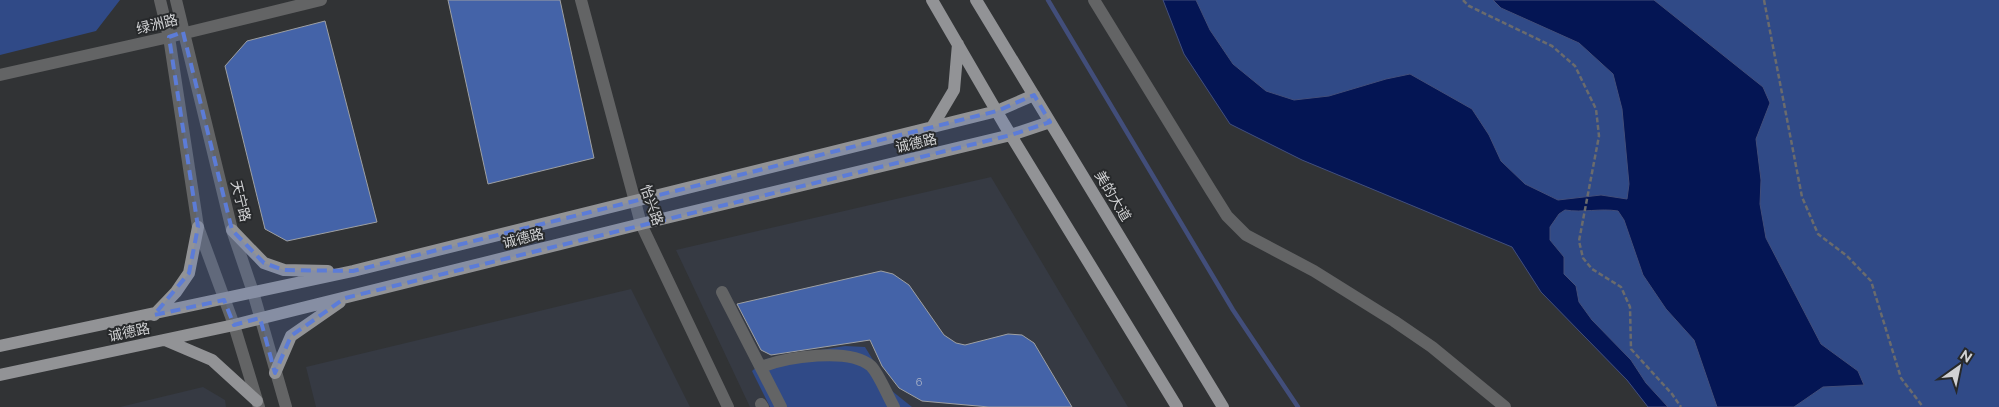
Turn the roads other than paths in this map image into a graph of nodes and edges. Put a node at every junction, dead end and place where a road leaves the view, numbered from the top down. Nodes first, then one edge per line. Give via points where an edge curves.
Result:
1 (160, 0) edge
2 (176, 0) edge
3 (321, 0) edge
4 (581, 0) edge
5 (932, 0) edge
6 (976, 0) edge
7 (1094, 0) edge
8 (183, 32) junction
9 (169, 37) junction
10 (958, 44) junction
11 (0, 75) edge
12 (1034, 95) junction
13 (997, 111) junction
14 (1050, 122) junction
15 (932, 127) junction
16 (1011, 135) junction
17 (633, 200) junction
18 (641, 224) junction
19 (198, 227) junction
20 (232, 230) junction
21 (353, 271) junction
22 (253, 292) junction
23 (722, 292) dead end
24 (346, 298) junction
25 (224, 300) junction
26 (154, 315) junction
27 (260, 318) junction
28 (234, 325) junction
29 (165, 340) junction
30 (0, 346) edge
31 (761, 367) junction
32 (275, 373) junction
33 (0, 375) edge
34 (258, 404) edge
35 (286, 407) edge
36 (728, 407) edge
37 (781, 407) edge
38 (894, 407) edge
39 (1177, 407) edge
40 (1223, 407) edge
41 (1505, 407) edge

1 - 9 street
2 - 8 street, 天宁路
3 - 8 street, 绿洲路
4 - 17 street, 怡兴路
5 - 10 main road
6 - 12 main road, 美的大道
7 - 41 street via 1227,216 1246,235 1314,271 1394,320
8 - 9 street, 绿洲路
8 - 20 street, 天宁路
9 - 11 street, 绿洲路
9 - 19 street
10 - 13 main road
10 - 15 main road via 954,90
12 - 13 main road, 诚德路
12 - 14 main road, 美的大道
13 - 15 main road, 诚德路
13 - 16 main road
14 - 16 main road, 诚德路
14 - 40 main road, 美的大道
15 - 17 main road, 诚德路
16 - 18 main road, 诚德路
16 - 39 main road
17 - 18 street, 怡兴路
17 - 21 main road, 诚德路
18 - 24 main road, 诚德路
18 - 36 street, 怡兴路
19 - 25 street
19 - 26 main road via 189,273
20 - 21 main road via 264,264 284,270
20 - 22 street, 天宁路
21 - 22 main road, 诚德路
22 - 25 main road, 诚德路
22 - 27 street, 天宁路
23 - 31 street
24 - 27 main road, 诚德路
24 - 32 main road via 291,336
25 - 26 main road, 诚德路
25 - 28 street
26 - 30 main road, 诚德路
27 - 28 main road, 诚德路
27 - 32 street, 天宁路
28 - 29 main road, 诚德路
28 - 34 street
29 - 33 main road, 诚德路
29 - 34 main road via 212,360
31 - 37 street
31 - 38 street via 800,358 852,357 871,367
32 - 35 street, 天宁路

